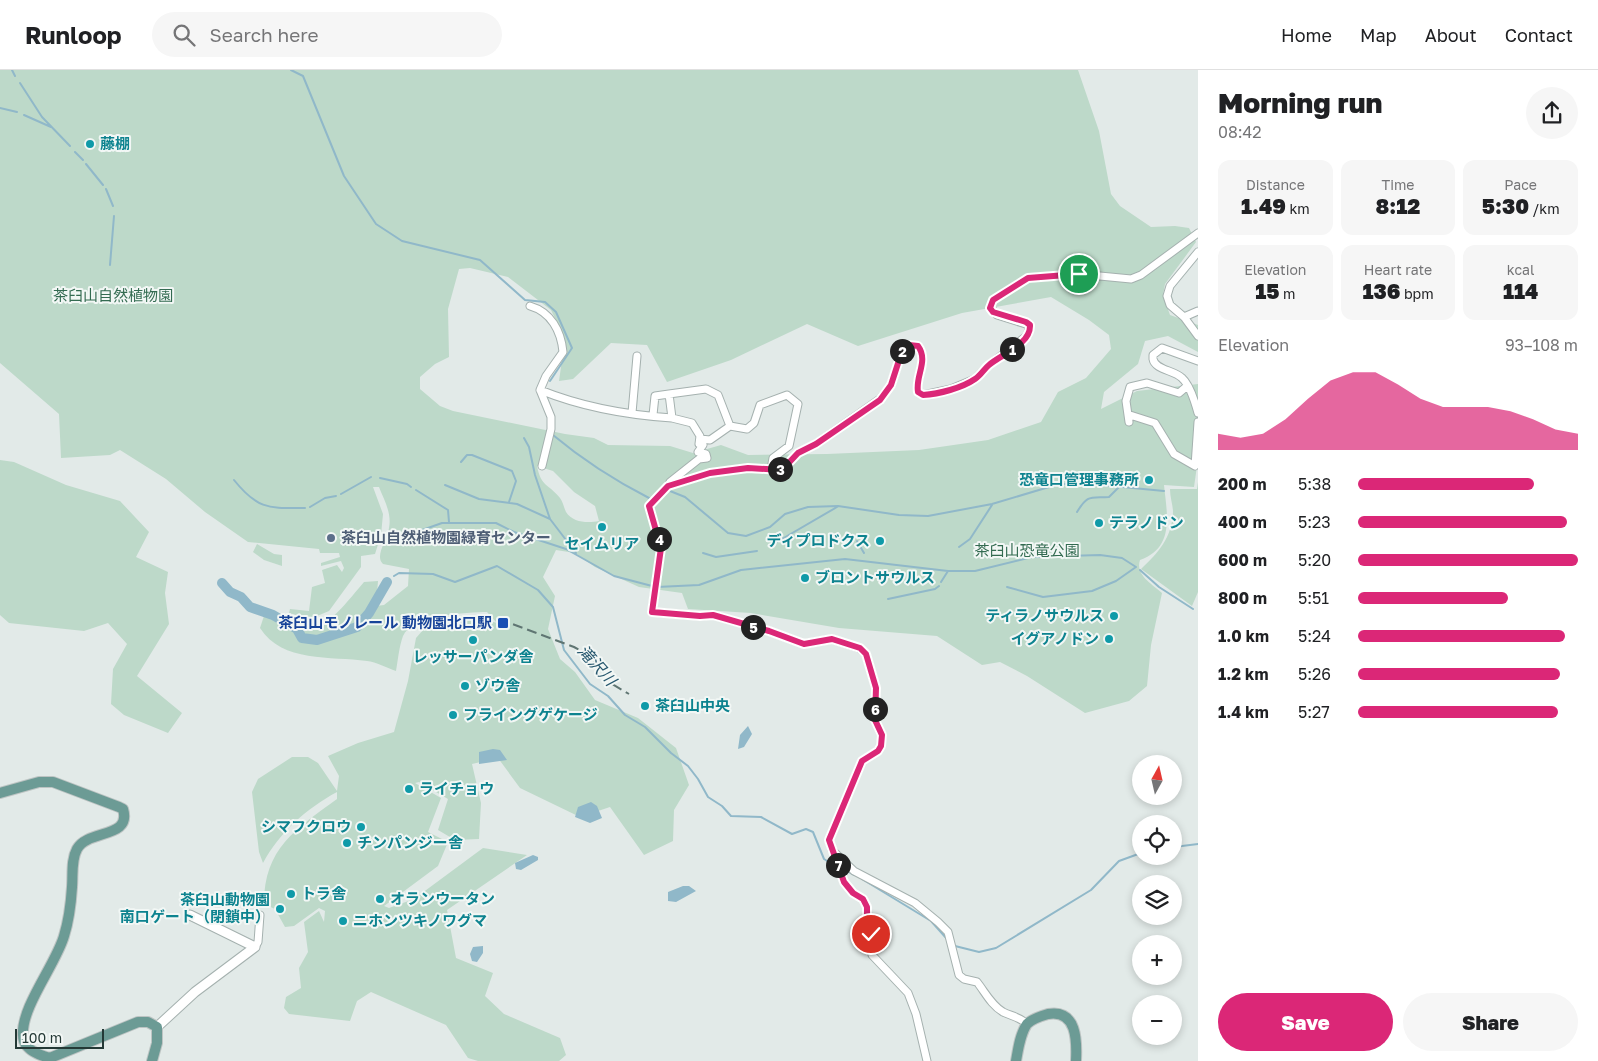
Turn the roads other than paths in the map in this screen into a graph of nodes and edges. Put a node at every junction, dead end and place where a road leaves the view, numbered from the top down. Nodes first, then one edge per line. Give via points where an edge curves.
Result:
1 (1198, 232) edge
2 (1198, 252) edge
3 (530, 306) dead end
4 (1198, 311) edge
5 (1184, 317) junction
6 (1198, 336) edge
7 (637, 356) dead end
8 (1198, 361) edge
9 (1186, 387) junction
10 (540, 390) junction
11 (669, 394) junction
12 (1198, 413) edge
13 (632, 414) junction
14 (653, 416) junction
15 (672, 418) junction
16 (1198, 422) edge
17 (730, 426) junction
18 (700, 439) junction
19 (542, 466) dead end
20 (771, 469) junction
21 (668, 486) junction
22 (0, 793) edge
23 (832, 850) junction
24 (260, 914) dead end
25 (190, 915) dead end
26 (254, 947) junction
27 (1028, 1024) junction
28 (158, 1027) junction
29 (152, 1061) edge
30 (927, 1061) edge
31 (1016, 1061) edge
32 (1076, 1061) edge

1 - 20 street via 1131,279 1079,274 1039,276 1014,284 993,300 990,308 997,315 1026,322 1030,325 1028,335 975,379 923,395 918,392 917,385 922,352 918,346 909,345 902,351 891,385 880,400 798,453 782,470
2 - 5 street via 1170,286 1167,296 1170,305
3 - 10 street via 549,316 563,352
4 - 5 street
5 - 6 street
7 - 13 street
8 - 9 street via 1162,348 1153,355 1154,363 1181,377
9 - 12 street
9 - 16 street via 1179,392 1147,383 1130,387 1126,401 1129,418 1155,423 1174,454 1195,466
10 - 13 street via 570,402
10 - 19 street via 551,417
11 - 14 street via 655,396
11 - 15 street
11 - 17 street via 712,390 722,402
13 - 14 street
14 - 15 street
15 - 18 street via 692,424
17 - 18 street via 710,440
17 - 20 street via 747,429 754,423 760,405 787,395 794,399 798,404 790,446 773,458
18 - 21 street via 699,444 703,445 698,452 706,454 707,458 698,459
20 - 21 street via 718,471
21 - 23 street via 649,506 661,548 652,612 713,615 804,644 832,639 860,648 870,661 876,688 875,720 882,735 881,746 859,767 841,816 831,833
22 - 28 main road via 39,782 53,782 119,807 125,816 119,829 84,841 74,856 70,908 63,938 27,1012 22,1035 29,1048 50,1058 138,1022
23 - 27 street via 854,871 933,917 948,932 958,975 977,982 1002,1011
23 - 30 street via 844,882 867,907 872,955 908,993
24 - 26 street via 259,937
25 - 26 street
26 - 28 street via 195,992
27 - 31 main road
27 - 32 main road via 1040,1016 1052,1014 1070,1021 1077,1038
28 - 29 main road

